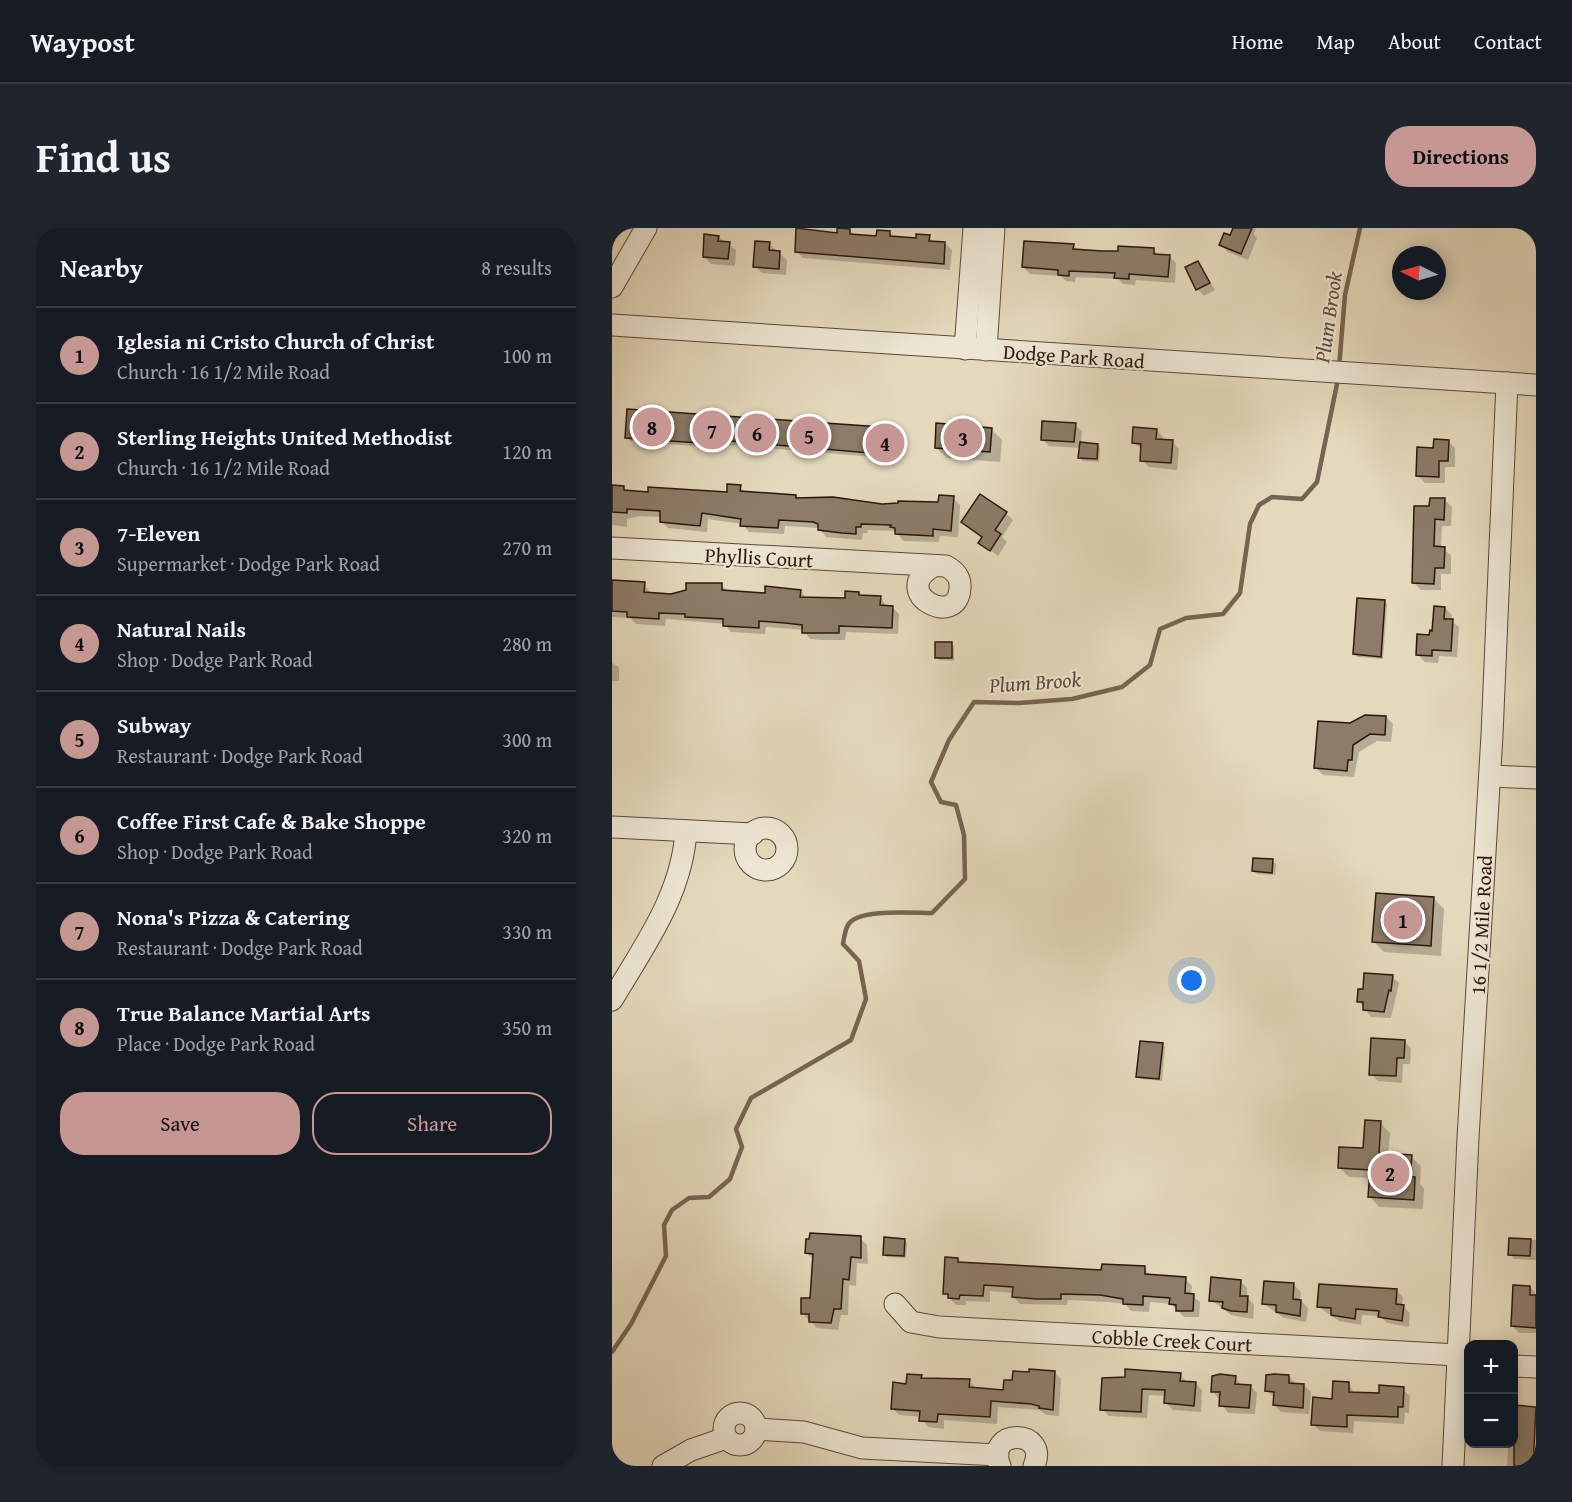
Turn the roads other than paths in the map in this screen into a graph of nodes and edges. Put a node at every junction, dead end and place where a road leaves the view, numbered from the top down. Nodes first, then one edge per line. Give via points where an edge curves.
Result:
1 (646, 228) edge
2 (974, 228) edge
3 (994, 228) edge
4 (612, 287) edge
5 (612, 325) edge
6 (975, 349) junction
7 (1508, 383) junction
8 (1536, 384) edge
9 (612, 548) edge
10 (919, 571) dead end
11 (1490, 776) junction
12 (1536, 778) edge
13 (612, 828) edge
14 (686, 831) junction
15 (744, 840) dead end
16 (612, 1000) edge
17 (895, 1304) dead end
18 (1461, 1360) edge
19 (1518, 1365) edge
20 (1536, 1367) edge
21 (999, 1460) edge
22 (663, 1466) edge
23 (1034, 1466) edge
24 (1453, 1466) edge

1 - 4 street
2 - 6 street
3 - 6 street
5 - 6 street, Dodge Park Road
6 - 7 street, Dodge Park Road
7 - 8 street, Dodge Park Road
7 - 11 street, 16 1/2 Mile Road
9 - 10 street, Phyllis Court
11 - 12 street
11 - 18 street, 16 1/2 Mile Road
13 - 14 street
14 - 15 street
14 - 16 street via 675,891
17 - 18 street, Cobble Creek Court via 911,1322 939,1327
18 - 24 street, 16 1/2 Mile Road
19 - 20 street
21 - 22 street via 862,1448 804,1432 756,1429 753,1419 738,1413 725,1422 726,1438 691,1450
21 - 23 street via 1007,1439 1025,1438 1035,1447

